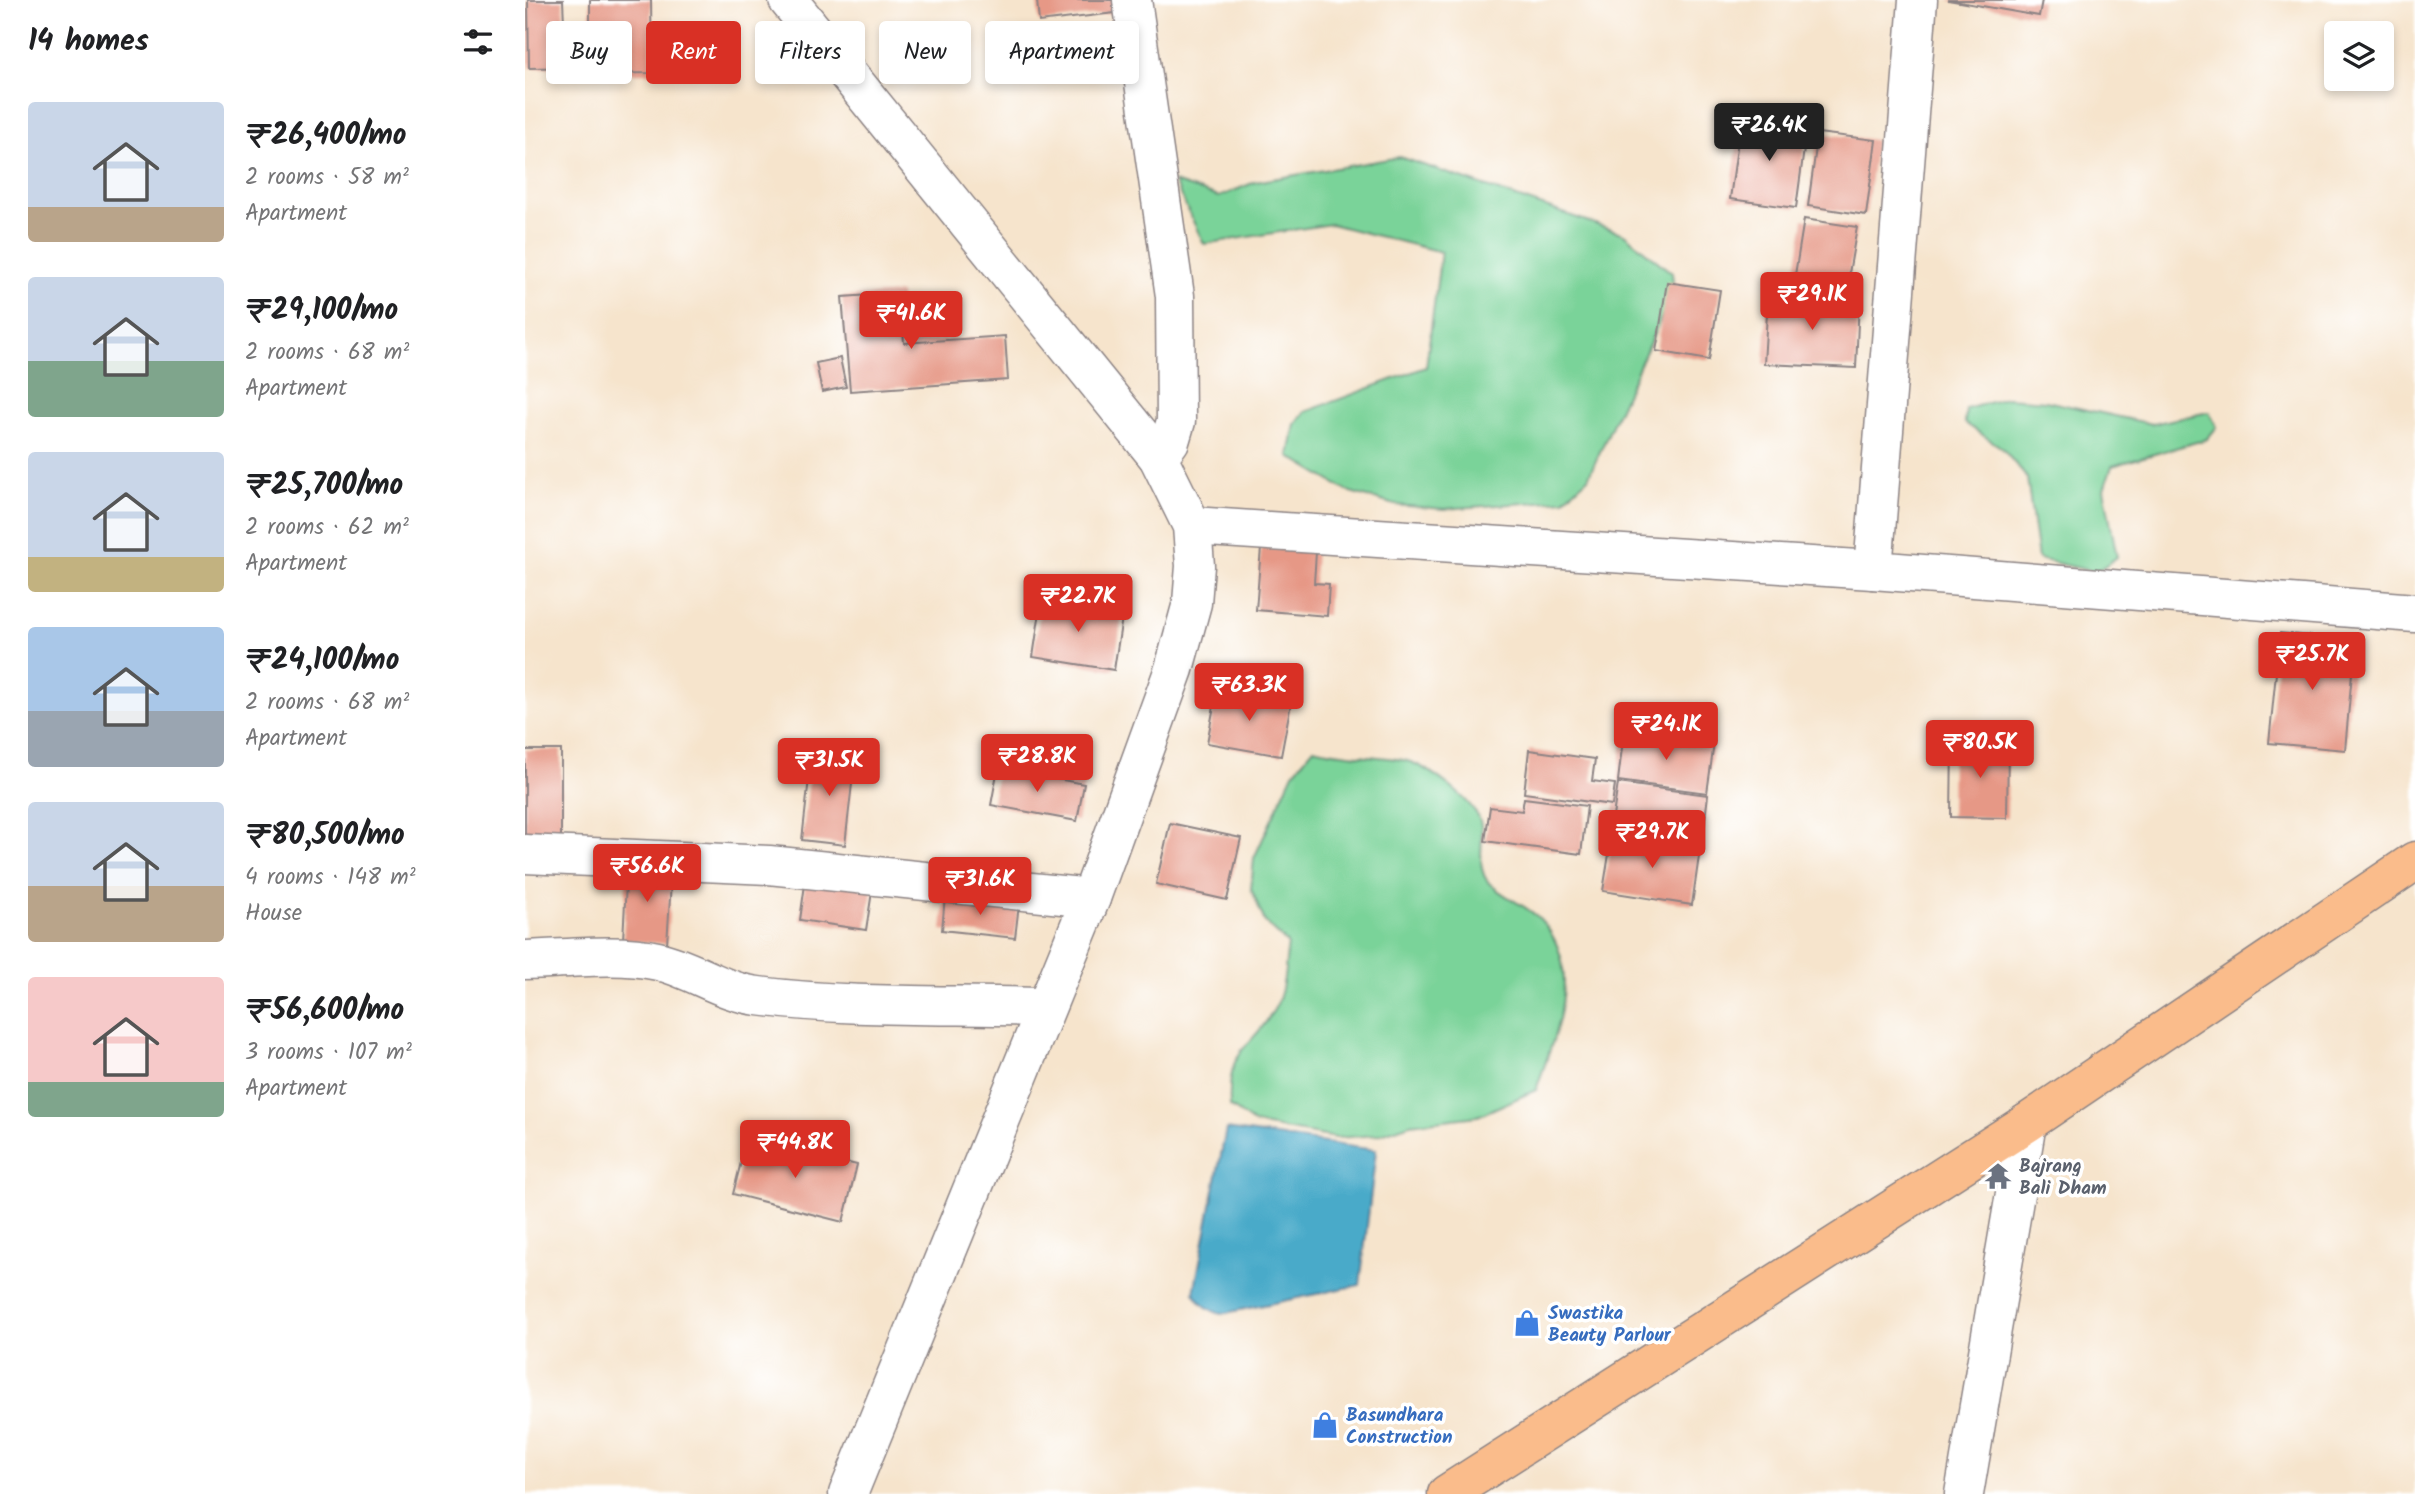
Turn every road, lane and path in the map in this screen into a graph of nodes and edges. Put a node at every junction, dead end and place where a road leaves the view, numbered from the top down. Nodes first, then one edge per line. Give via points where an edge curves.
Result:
1 (788, 0) edge
2 (1132, 0) edge
3 (1918, 0) edge
4 (1158, 457) junction
5 (1192, 526) junction
6 (1873, 570) junction
7 (2415, 613) edge
8 (525, 854) edge
9 (2415, 861) edge
10 (1091, 898) junction
11 (525, 960) edge
12 (1045, 1007) junction
13 (2027, 1123) junction
14 (848, 1494) edge
15 (1447, 1494) edge
16 (1964, 1494) edge

1 - 4 street
2 - 4 street via 1175,296 1176,421 1170,441
3 - 6 street
4 - 5 street
5 - 6 street
5 - 10 street via 1192,603 1174,669
6 - 7 street
8 - 10 street via 769,865
9 - 13 main road
10 - 12 street
11 - 12 street via 657,961 733,992 789,999
12 - 14 street
13 - 15 main road
13 - 16 street

